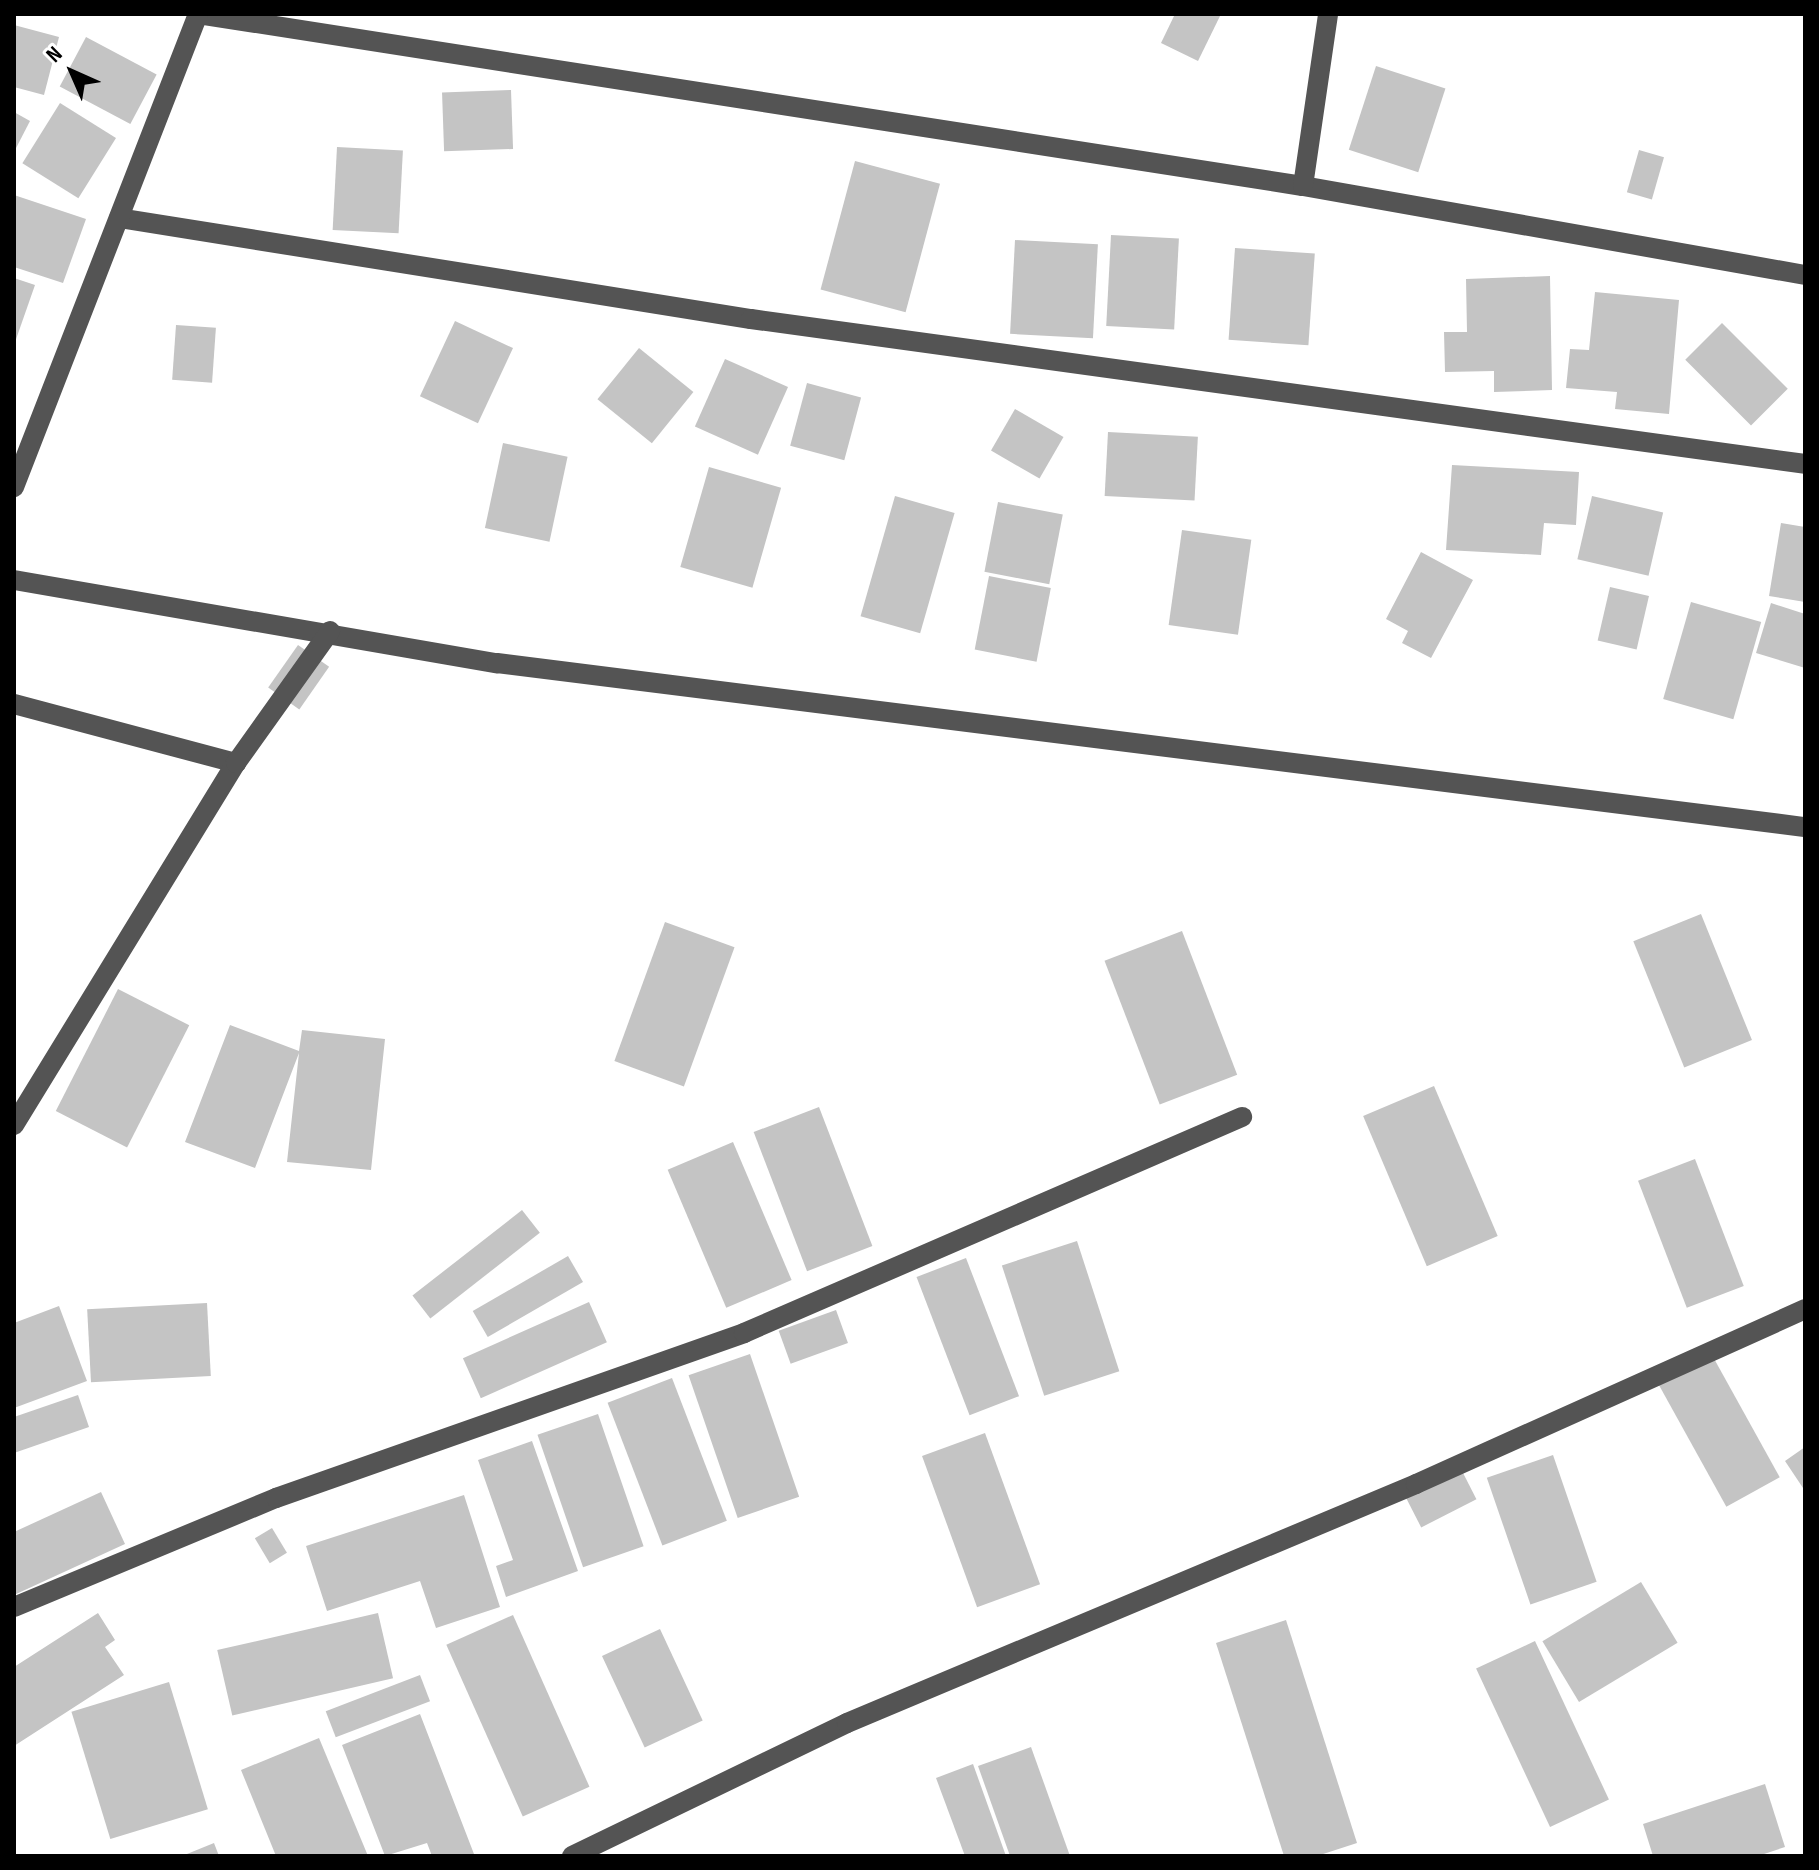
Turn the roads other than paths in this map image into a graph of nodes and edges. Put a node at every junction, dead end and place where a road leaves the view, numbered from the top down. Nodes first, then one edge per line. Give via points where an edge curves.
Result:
1 (198, 14) edge
2 (1328, 14) edge
3 (274, 20) edge
4 (1303, 186) junction
5 (119, 218) junction
6 (1805, 275) edge
7 (1805, 464) edge
8 (14, 487) edge
9 (14, 580) edge
10 (330, 631) junction
11 (14, 704) edge
12 (236, 763) junction
13 (1805, 827) edge
14 (1242, 1117) dead end
15 (14, 1125) edge
16 (1805, 1309) edge
17 (14, 1607) edge
18 (572, 1856) edge

1 - 3 street
1 - 5 street
2 - 4 street
3 - 4 street
4 - 6 street
5 - 7 street via 751,319
5 - 8 street
9 - 10 street
10 - 12 street
10 - 13 street via 497,663
11 - 12 street
12 - 15 street
14 - 17 street via 744,1333 276,1498
16 - 18 street via 1416,1484 847,1723

